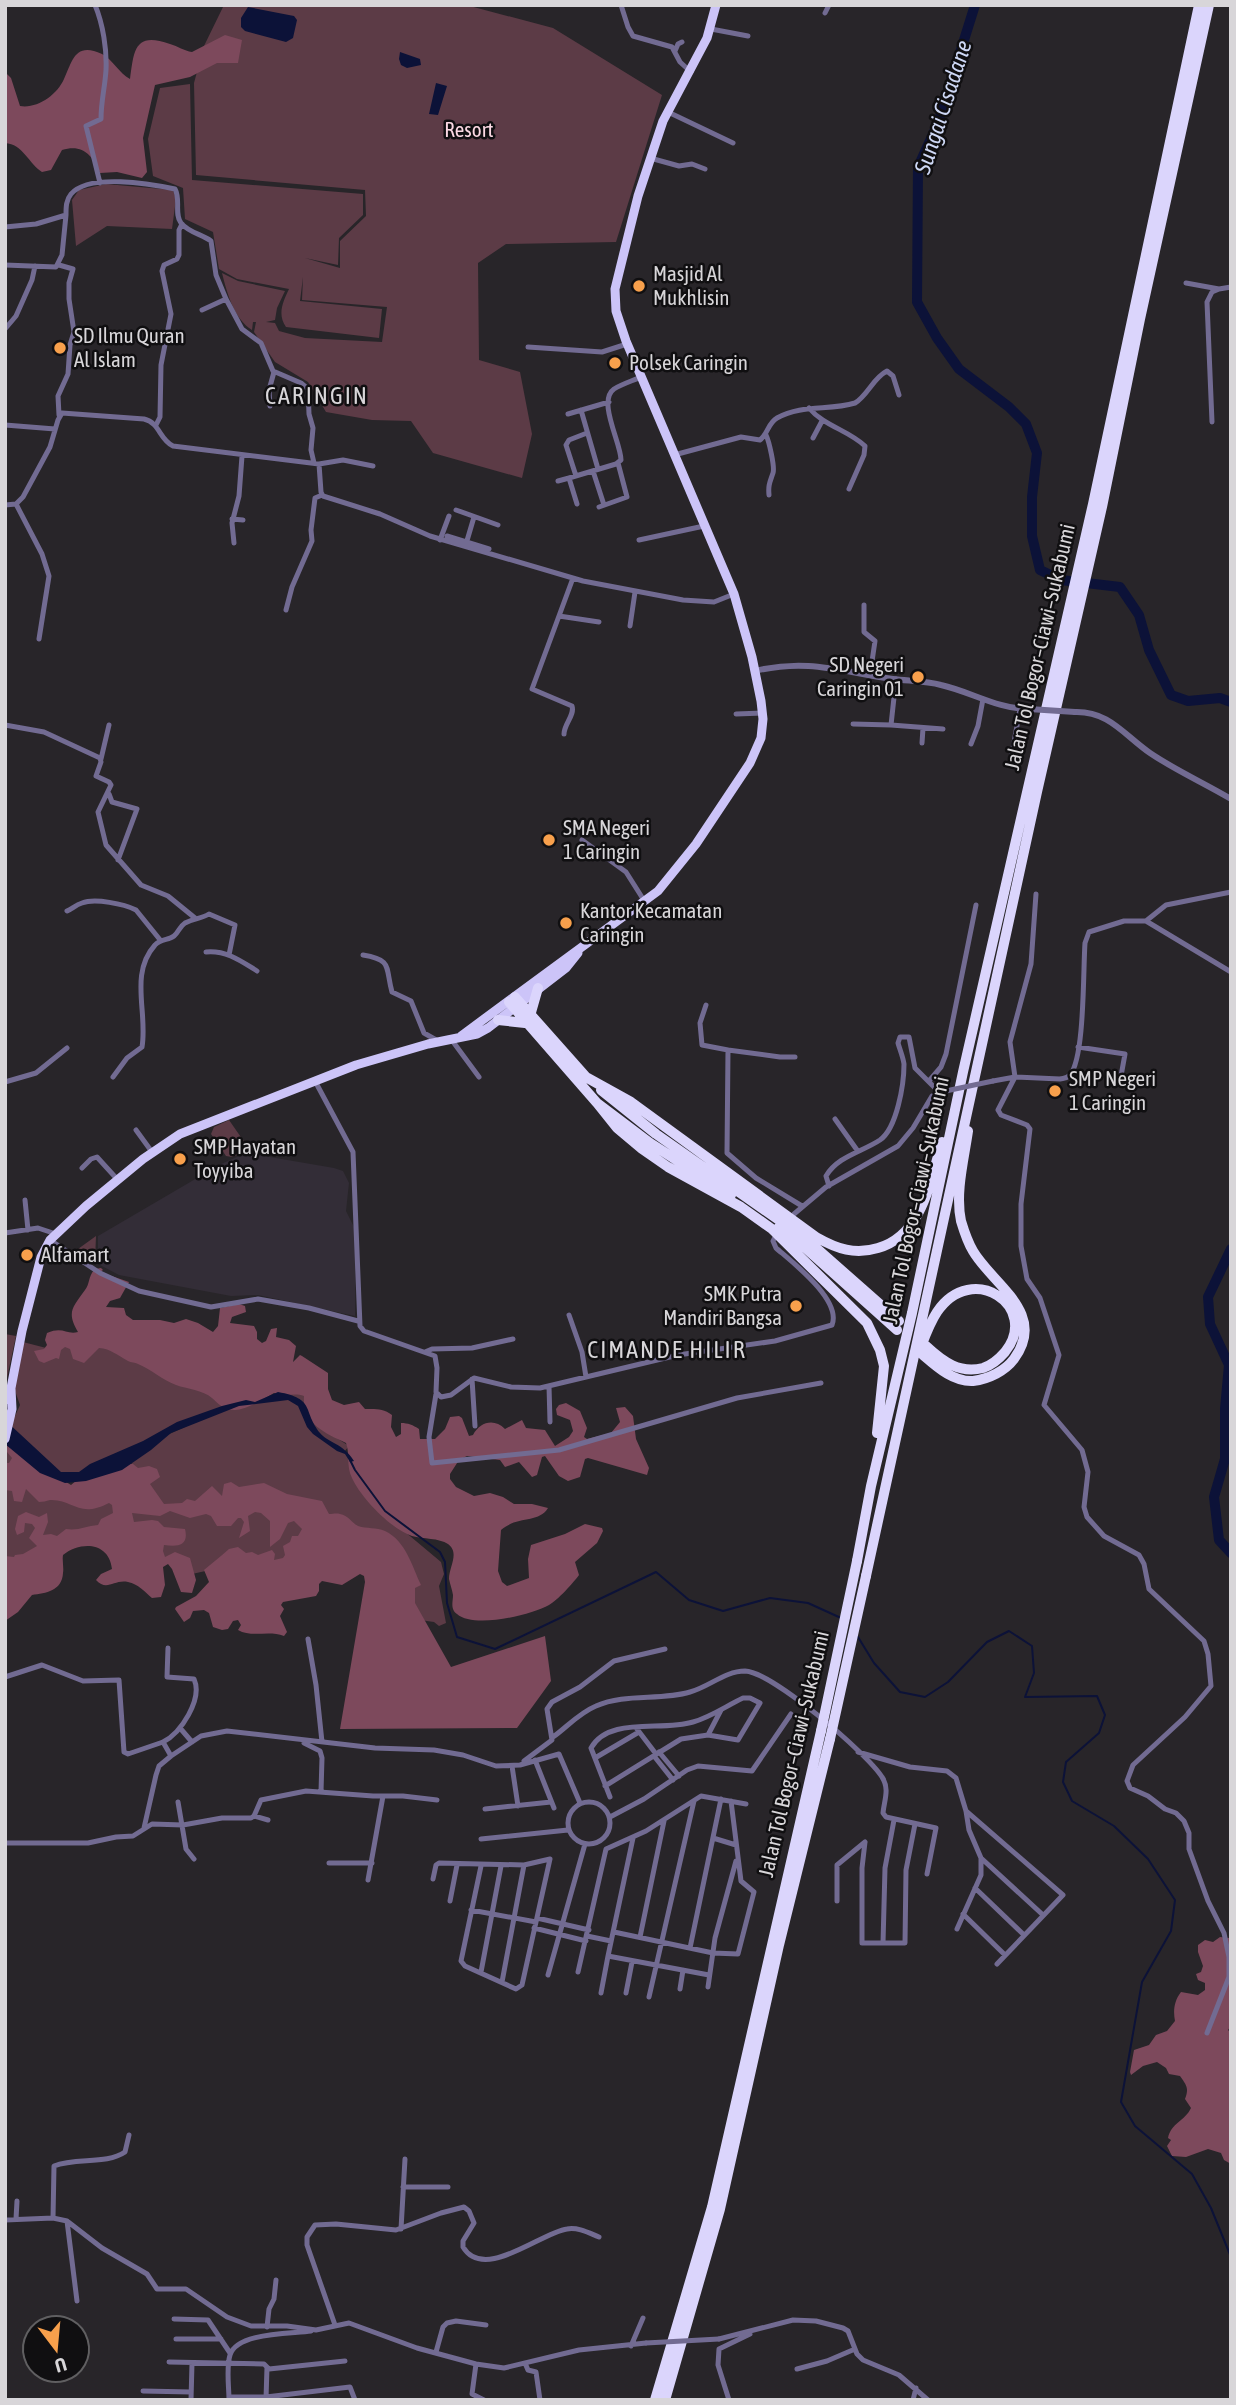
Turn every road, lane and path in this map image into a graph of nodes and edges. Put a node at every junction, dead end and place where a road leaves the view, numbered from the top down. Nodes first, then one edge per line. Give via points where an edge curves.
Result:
1 (95, 5) edge
2 (621, 5) edge
3 (716, 5) edge
4 (829, 5) edge
5 (1199, 5) edge
6 (1209, 5) edge
7 (825, 13) dead end
8 (711, 29) junction
9 (748, 36) dead end
10 (682, 42) dead end
11 (675, 51) junction
12 (691, 72) junction
13 (667, 112) junction
14 (733, 143) dead end
15 (650, 158) junction
16 (705, 169) dead end
17 (100, 183) junction
18 (66, 215) junction
19 (182, 224) junction
20 (5, 227) edge
21 (5, 265) edge
22 (59, 265) junction
23 (34, 266) junction
24 (1186, 283) dead end
25 (1231, 287) edge
26 (1219, 289) junction
27 (226, 299) junction
28 (202, 310) dead end
29 (5, 329) edge
30 (627, 344) junction
31 (528, 346) dead end
32 (274, 372) junction
33 (641, 377) junction
34 (899, 395) dead end
35 (609, 402) junction
36 (270, 406) dead end
37 (809, 408) junction
38 (581, 410) junction
39 (568, 414) dead end
40 (60, 415) junction
41 (822, 421) junction
42 (1212, 422) dead end
43 (5, 425) edge
44 (156, 425) junction
45 (55, 429) junction
46 (587, 433) junction
47 (766, 435) junction
48 (813, 439) dead end
49 (674, 455) junction
50 (242, 456) junction
51 (316, 463) junction
52 (618, 463) junction
53 (373, 466) dead end
54 (596, 470) junction
55 (572, 477) junction
56 (558, 481) dead end
57 (849, 489) dead end
58 (322, 495) junction
59 (769, 495) dead end
60 (16, 504) junction
61 (577, 504) dead end
62 (5, 505) edge
63 (1098, 506) junction
64 (456, 510) dead end
65 (449, 516) dead end
66 (474, 517) junction
67 (232, 519) junction
68 (243, 520) dead end
69 (498, 525) dead end
70 (704, 526) junction
71 (447, 536) dead end
72 (440, 540) junction
73 (639, 540) dead end
74 (234, 543) dead end
75 (466, 545) junction
76 (489, 549) dead end
77 (573, 579) junction
78 (635, 592) junction
79 (734, 594) junction
80 (864, 606) dead end
81 (286, 610) dead end
82 (559, 616) junction
83 (599, 622) dead end
84 (630, 626) dead end
85 (39, 639) dead end
86 (755, 671) junction
87 (870, 675) junction
88 (895, 679) junction
89 (982, 699) junction
90 (1020, 709) junction
91 (763, 713) junction
92 (736, 714) dead end
93 (853, 724) dead end
94 (5, 725) edge
95 (109, 725) dead end
96 (891, 725) junction
97 (923, 728) junction
98 (943, 729) dead end
99 (564, 734) dead end
100 (922, 743) dead end
101 (971, 744) dead end
102 (101, 759) junction
103 (1010, 765) dead end
104 (109, 792) junction
105 (1231, 799) edge
106 (582, 840) dead end
107 (1019, 851) junction
108 (118, 860) junction
109 (1231, 892) edge
110 (1035, 894) dead end
111 (645, 902) junction
112 (976, 905) dead end
113 (67, 911) dead end
114 (195, 918) junction
115 (1146, 921) junction
116 (161, 941) junction
117 (581, 949) junction
118 (206, 953) dead end
119 (229, 955) junction
120 (363, 955) dead end
121 (257, 971) dead end
122 (1231, 972) edge
123 (538, 988) junction
124 (514, 1002) junction
125 (706, 1004) dead end
126 (528, 1019) junction
127 (498, 1020) junction
128 (461, 1036) junction
129 (451, 1039) junction
130 (438, 1042) junction
131 (1078, 1047) junction
132 (67, 1048) dead end
133 (729, 1050) junction
134 (795, 1056) dead end
135 (976, 1068) junction
136 (963, 1073) junction
137 (584, 1076) junction
138 (1121, 1076) dead end
139 (113, 1077) dead end
140 (478, 1077) dead end
141 (1015, 1077) junction
142 (315, 1081) junction
143 (929, 1081) junction
144 (5, 1082) edge
145 (940, 1092) junction
146 (597, 1103) junction
147 (835, 1119) dead end
148 (136, 1130) dead end
149 (857, 1150) junction
150 (152, 1152) junction
151 (82, 1168) dead end
152 (117, 1179) junction
153 (829, 1186) junction
154 (25, 1200) dead end
155 (802, 1206) junction
156 (794, 1214) dead end
157 (28, 1230) junction
158 (5, 1233) edge
159 (53, 1237) junction
160 (775, 1237) dead end
161 (569, 1315) dead end
162 (359, 1321) junction
163 (513, 1339) dead end
164 (425, 1352) junction
165 (586, 1377) junction
166 (472, 1379) junction
167 (821, 1383) dead end
168 (549, 1386) junction
169 (906, 1387) junction
170 (11, 1388) junction
171 (436, 1394) junction
172 (5, 1400) edge
173 (550, 1422) dead end
174 (475, 1426) dead end
175 (5, 1439) edge
176 (871, 1486) junction
177 (307, 1639) dead end
178 (168, 1648) dead end
179 (665, 1649) dead end
180 (5, 1677) edge
181 (721, 1710) junction
182 (791, 1714) dead end
183 (180, 1728) junction
184 (637, 1730) junction
185 (708, 1735) junction
186 (553, 1737) junction
187 (294, 1740) junction
188 (163, 1742) junction
189 (192, 1742) junction
190 (322, 1742) junction
191 (858, 1752) junction
192 (656, 1754) junction
193 (171, 1756) junction
194 (595, 1758) junction
195 (534, 1760) junction
196 (520, 1765) junction
197 (512, 1766) junction
198 (679, 1776) junction
199 (673, 1780) junction
200 (605, 1786) junction
201 (321, 1792) junction
202 (383, 1796) junction
203 (610, 1797) dead end
204 (721, 1799) junction
205 (437, 1800) dead end
206 (694, 1801) junction
207 (731, 1801) junction
208 (178, 1802) dead end
209 (580, 1803) junction
210 (746, 1804) dead end
211 (518, 1805) junction
212 (485, 1809) dead end
213 (966, 1811) junction
214 (254, 1816) junction
215 (610, 1817) junction
216 (894, 1819) junction
217 (268, 1820) dead end
218 (664, 1821) junction
219 (915, 1824) junction
220 (181, 1825) junction
221 (145, 1828) junction
222 (568, 1830) junction
223 (633, 1838) junction
224 (713, 1838) junction
225 (481, 1839) dead end
226 (5, 1843) edge
227 (586, 1844) junction
228 (736, 1845) junction
229 (737, 1858) junction
230 (981, 1858) junction
231 (194, 1859) dead end
232 (329, 1863) dead end
233 (372, 1863) junction
234 (457, 1865) junction
235 (481, 1866) junction
236 (501, 1866) junction
237 (524, 1866) junction
238 (927, 1874) dead end
239 (433, 1879) dead end
240 (368, 1880) dead end
241 (729, 1882) junction
242 (742, 1884) junction
243 (975, 1888) junction
244 (450, 1901) dead end
245 (837, 1901) dead end
246 (471, 1910) junction
247 (963, 1914) junction
248 (493, 1915) junction
249 (1043, 1915) junction
250 (516, 1920) junction
251 (536, 1923) junction
252 (562, 1924) junction
253 (957, 1929) dead end
254 (614, 1932) junction
255 (559, 1934) junction
256 (587, 1936) junction
257 (1024, 1936) junction
258 (640, 1937) junction
259 (611, 1941) junction
260 (662, 1942) junction
261 (883, 1943) junction
262 (690, 1948) junction
263 (713, 1953) junction
264 (1005, 1955) junction
265 (608, 1956) junction
266 (632, 1962) junction
267 (997, 1964) dead end
268 (656, 1966) junction
269 (682, 1970) junction
270 (481, 1972) junction
271 (578, 1972) dead end
272 (548, 1975) dead end
273 (709, 1975) junction
274 (502, 1982) junction
275 (708, 1987) dead end
276 (680, 1989) dead end
277 (601, 1993) dead end
278 (626, 1993) dead end
279 (649, 1997) dead end
280 (1207, 2033) dead end
281 (130, 2135) dead end
282 (405, 2159) dead end
283 (448, 2187) dead end
284 (403, 2188) junction
285 (17, 2202) dead end
286 (52, 2218) junction
287 (16, 2219) junction
288 (5, 2220) edge
289 (67, 2221) junction
290 (401, 2229) junction
291 (599, 2237) dead end
292 (276, 2280) dead end
293 (78, 2301) dead end
294 (643, 2318) dead end
295 (174, 2319) dead end
296 (335, 2325) junction
297 (486, 2325) dead end
298 (267, 2327) junction
299 (316, 2330) junction
300 (752, 2332) junction
301 (176, 2339) dead end
302 (221, 2339) junction
303 (631, 2346) junction
304 (855, 2349) junction
305 (436, 2352) junction
306 (230, 2353) junction
307 (345, 2361) dead end
308 (169, 2362) dead end
309 (192, 2363) junction
310 (229, 2363) junction
311 (525, 2363) junction
312 (476, 2364) junction
313 (267, 2367) junction
314 (797, 2369) dead end
315 (916, 2388) junction
316 (143, 2391) dead end
317 (191, 2392) junction
318 (229, 2398) edge
319 (266, 2399) edge
320 (191, 2400) edge
321 (355, 2400) edge
322 (484, 2400) edge
323 (540, 2400) edge
324 (655, 2400) edge
325 (665, 2400) edge
326 (729, 2400) edge
327 (913, 2400) edge
328 (928, 2400) edge

1 - 17 street via 106,69 101,119 86,128
2 - 11 street via 633,36
3 - 8 highway
4 - 7 street
5 - 63 highway, Jalan Tol Bogor–Ciawi–Sukabumi
6 - 63 highway, Jalan Tol Bogor–Ciawi–Sukabumi
8 - 9 street
8 - 12 highway
10 - 11 street
11 - 12 street
12 - 13 highway
13 - 14 street
13 - 15 highway
15 - 16 street
15 - 30 highway via 617,277 616,311
17 - 18 street via 73,191
17 - 19 street via 175,189
18 - 20 street
18 - 22 street
19 - 27 street via 211,241 216,275
19 - 44 street via 179,255 162,271 171,314
21 - 23 street
22 - 23 street
22 - 40 street via 73,269 69,299 74,330 68,374 57,399
23 - 29 street via 16,316
24 - 26 street
25 - 26 street
26 - 42 street via 1207,302
27 - 28 street
27 - 32 street via 242,329 261,343
30 - 31 street via 602,352
30 - 33 highway
32 - 36 street
32 - 51 street via 308,389 311,450
33 - 35 street via 614,389
33 - 49 highway
34 - 37 street via 887,371 857,402
35 - 38 street
35 - 52 street via 621,455
37 - 41 street
37 - 47 street via 776,419
38 - 39 street
38 - 46 street
40 - 44 street via 131,418
40 - 45 street
41 - 48 street
41 - 57 street via 865,446
43 - 45 street
44 - 50 street via 173,446
45 - 60 street via 50,447
46 - 54 street
46 - 55 street via 566,445
47 - 49 street via 760,440 738,437
47 - 59 street via 774,469
49 - 70 highway
50 - 51 street
50 - 67 street
51 - 53 street via 342,460
51 - 58 street
52 - 54 street
52 - 54 street via 627,497 601,506
54 - 55 street
55 - 56 street
55 - 61 street
58 - 72 street
58 - 81 street via 315,498 312,545
60 - 62 street
60 - 85 street via 49,576
63 - 107 highway, Jalan Tol Bogor–Ciawi–Sukabumi
64 - 66 street
65 - 72 street
66 - 69 street
66 - 75 street
67 - 68 street
67 - 74 street
70 - 73 street
70 - 79 highway
71 - 75 street
72 - 75 street
75 - 76 street
75 - 77 street
77 - 78 street
77 - 82 street
78 - 79 street via 707,602
78 - 84 street
79 - 86 highway
80 - 87 street via 864,632 876,641
82 - 83 street
82 - 99 street via 532,690 572,706
86 - 87 street via 807,665
86 - 91 highway
87 - 88 street
88 - 89 street via 939,684
88 - 96 street
89 - 90 street
89 - 101 street
90 - 103 street
90 - 105 street, bridge via 1084,712 1109,720 1151,754
91 - 92 street
91 - 111 highway via 761,738 750,763 685,861
93 - 96 street
94 - 102 street via 44,732
95 - 102 street
96 - 97 street
97 - 98 street
97 - 100 street
102 - 104 street via 95,775 109,782
104 - 108 street via 99,818 104,841
104 - 108 street via 112,802 137,809
106 - 111 street via 626,872
107 - 135 highway, Jalan Tol Bogor–Ciawi–Sukabumi
107 - 136 highway, Jalan Tol Bogor–Ciawi–Sukabumi
108 - 114 street via 141,885 168,896
109 - 115 street via 1164,905
110 - 141 street via 1031,964 1010,1042
111 - 117 highway
112 - 143 street via 946,1054
113 - 116 street via 96,900 131,908
114 - 116 street
114 - 119 street via 209,914 234,923
115 - 122 street
115 - 131 street via 1118,922 1087,936
116 - 139 street via 141,971 142,1047
117 - 123 highway via 566,968
117 - 124 highway
118 - 119 street
119 - 121 street
120 - 130 street via 383,960 392,992 411,1001 424,1033
123 - 124 highway
123 - 126 highway
124 - 126 highway
124 - 127 highway
124 - 128 highway
125 - 133 street via 700,1023 702,1045
126 - 127 highway
126 - 137 highway
126 - 146 highway
127 - 128 highway via 477,1034
128 - 129 highway
129 - 130 highway
129 - 140 street
130 - 142 highway
131 - 138 street via 1125,1054
131 - 141 street via 1066,1078
132 - 144 street via 36,1073
133 - 134 street
133 - 155 street via 727,1153 756,1178
135 - 169 highway, Jalan Tol Bogor–Ciawi–Sukabumi
135 - 169 highway via 960,1217 973,1252 1018,1304 1024,1339 1006,1368 990,1377 973,1381 944,1372 924,1351 957,1368 986,1367 1003,1354 1015,1327 1008,1305 999,1295 975,1288 960,1291 946,1300 929,1327
136 - 137 highway via 928,1190 912,1224 887,1245 858,1252 816,1237 631,1102
136 - 176 highway, Jalan Tol Bogor–Ciawi–Sukabumi
137 - 146 highway via 656,1134 806,1239 898,1326 801,1244
141 - 145 street, bridge
141 - 280 street via 998,1110 1030,1129 1021,1246 1027,1279 1040,1298 1059,1355 1044,1405 1082,1450 1088,1472 1087,1517 1104,1535 1139,1555 1149,1589 1202,1639 1207,1650 1211,1686 1133,1765 1127,1781 1130,1788 1184,1821 1189,1849 1224,1933 1229,1977
142 - 150 highway via 208,1121
142 - 162 street via 353,1152
143 - 145 street
143 - 149 street via 913,1064 910,1039 900,1037 904,1065 895,1113 883,1137
145 - 153 street via 932,1096 898,1146
146 - 176 highway via 642,1149 772,1229 867,1323 880,1350 884,1377
147 - 149 street
148 - 150 street
149 - 153 street via 827,1173
150 - 152 highway
151 - 152 street via 97,1157
152 - 159 highway
153 - 155 street
154 - 157 street
155 - 156 street
157 - 158 street
157 - 159 street via 43,1229
159 - 162 street via 100,1273 145,1292 207,1307 258,1299
159 - 170 highway via 41,1257
160 - 165 street via 776,1248 822,1293 832,1311 832,1325 775,1341
161 - 165 street
162 - 164 street via 365,1331
163 - 164 street
164 - 171 street via 436,1359
165 - 168 street
166 - 168 street via 520,1388
166 - 171 street via 448,1396
166 - 174 street
167 - 171 street via 737,1398 559,1450 432,1463 429,1433
168 - 173 street
169 - 325 highway, Jalan Tol Bogor–Ciawi–Sukabumi, bridge via 830,1739 720,2209
170 - 172 highway
170 - 175 highway
176 - 324 highway, Jalan Tol Bogor–Ciawi–Sukabumi, bridge via 821,1731 712,2207
177 - 190 street
178 - 183 street via 167,1678 194,1679 196,1685
179 - 186 street via 614,1661 552,1702 547,1709
180 - 188 street via 41,1665 83,1681 119,1680 124,1752
181 - 184 street via 692,1722
181 - 185 street
181 - 185 street via 743,1699 760,1703 738,1740
182 - 198 street via 752,1771 698,1766
183 - 188 street
183 - 189 street
184 - 192 street
184 - 194 street
184 - 194 street via 606,1732 596,1738 591,1748
185 - 192 street via 681,1739
186 - 191 street via 600,1704 672,1697 741,1671 762,1676 787,1692
186 - 196 street
187 - 189 street via 227,1731 205,1734
187 - 190 street
187 - 201 street via 320,1751
188 - 193 street
189 - 193 street
190 - 197 street via 434,1750
191 - 213 street via 952,1773
191 - 216 street via 883,1778 887,1793 883,1813
192 - 198 street
192 - 199 street
192 - 200 street
193 - 221 street via 159,1766
194 - 200 street
195 - 196 street
195 - 209 street via 559,1754
195 - 211 street via 553,1805
196 - 197 street
197 - 211 street
198 - 199 street
199 - 215 street
200 - 203 street
201 - 202 street
201 - 214 street via 302,1791 263,1800
202 - 205 street
202 - 233 street
204 - 206 street via 704,1796
204 - 207 street
204 - 224 street
206 - 218 street
206 - 260 street
207 - 210 street
207 - 228 street
208 - 220 street
209 - 215 street via 595,1802
209 - 222 street via 569,1814
211 - 212 street
213 - 230 street
213 - 249 street via 1063,1895
214 - 217 street
214 - 220 street
215 - 227 street via 611,1826 602,1840
216 - 219 street
216 - 261 street via 884,1868
218 - 223 street
218 - 258 street
219 - 238 street via 936,1828
219 - 261 street via 906,1870 907,1940
220 - 221 street
220 - 231 street via 187,1852
221 - 226 street via 133,1836 91,1843
222 - 225 street
222 - 227 street
223 - 254 street
223 - 256 street via 605,1851
224 - 228 street
224 - 262 street
227 - 252 street
228 - 229 street
229 - 241 street
229 - 242 street
230 - 243 street
230 - 249 street
232 - 233 street
233 - 240 street
234 - 235 street
234 - 239 street via 437,1864
234 - 244 street
235 - 236 street
235 - 246 street
236 - 237 street
236 - 248 street
237 - 250 street
237 - 251 street via 550,1858
241 - 242 street
241 - 263 street
242 - 263 street via 754,1892 741,1950 734,1955
243 - 247 street
243 - 257 street
245 - 261 street via 837,1865 865,1842 862,1943
246 - 248 street
246 - 270 street via 461,1961
247 - 253 street
247 - 264 street
248 - 250 street
248 - 270 street
249 - 257 street
250 - 251 street
250 - 274 street
251 - 252 street
251 - 255 street
251 - 274 street via 521,1987
252 - 255 street
252 - 256 street
254 - 258 street
254 - 259 street
255 - 256 street
255 - 272 street
256 - 259 street
256 - 271 street
257 - 264 street
258 - 260 street
259 - 265 street
260 - 262 street
260 - 268 street
262 - 263 street
263 - 273 street
264 - 267 street
265 - 266 street
265 - 277 street
266 - 268 street
266 - 278 street
268 - 269 street
268 - 279 street
269 - 273 street
269 - 276 street
270 - 274 street
273 - 275 street
281 - 286 street via 125,2152 118,2156 54,2166
282 - 284 street
283 - 284 street
284 - 290 street
285 - 287 street
286 - 287 street
286 - 289 street
287 - 288 street
289 - 293 street
289 - 298 street via 147,2274 157,2289 186,2289 232,2319
290 - 291 street via 440,2213 467,2209 474,2223 463,2247 478,2259 502,2256 571,2228
290 - 296 street via 336,2224 312,2227 307,2245
292 - 298 street
294 - 303 street
295 - 302 street via 208,2320
296 - 299 street
296 - 305 street via 355,2324
297 - 305 street via 447,2323
298 - 299 street
299 - 306 street via 262,2336
300 - 303 street, bridge
300 - 304 street via 787,2321 820,2322 848,2331
300 - 326 street via 719,2349 718,2365
301 - 302 street
302 - 306 street
303 - 311 street via 579,2350
304 - 314 street
304 - 315 street via 866,2362 896,2373
305 - 312 street
306 - 310 street
307 - 313 street
308 - 309 street
309 - 310 street
309 - 317 street
310 - 313 street
310 - 318 street
311 - 312 street via 507,2368
311 - 323 street via 528,2370 536,2372
312 - 322 street via 472,2391
313 - 319 street
315 - 327 street
315 - 328 street
316 - 317 street
317 - 320 street
318 - 319 street
319 - 321 street via 350,2388

